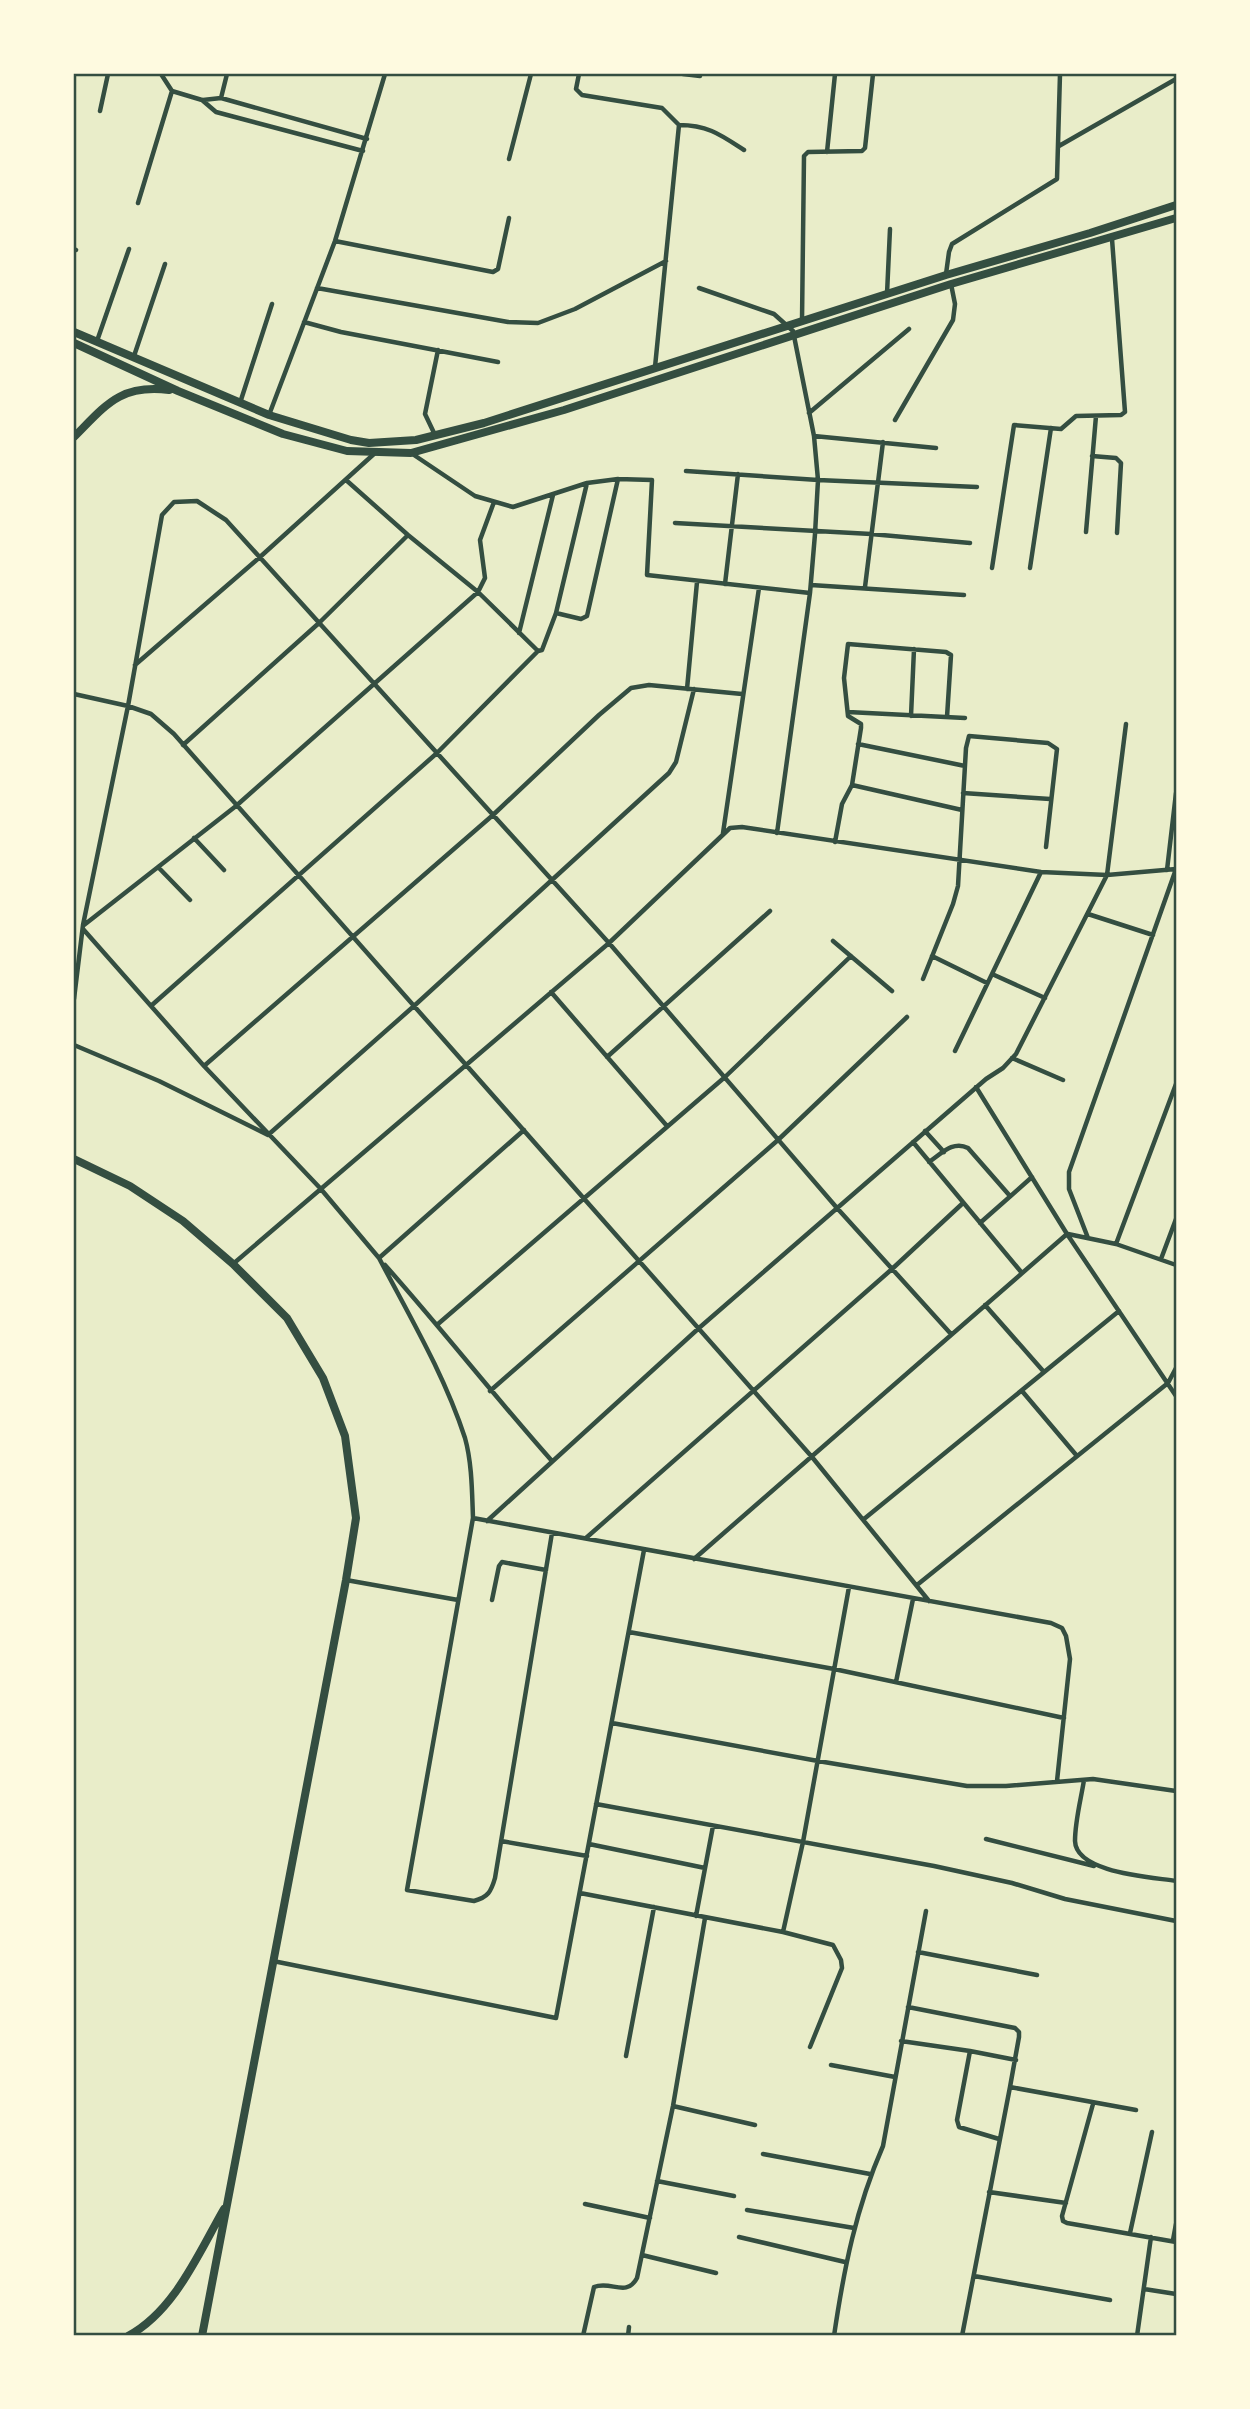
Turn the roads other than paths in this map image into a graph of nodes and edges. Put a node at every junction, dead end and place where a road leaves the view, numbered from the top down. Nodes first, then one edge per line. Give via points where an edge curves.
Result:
1 (108, 74) edge
2 (161, 74) edge
3 (227, 74) edge
4 (385, 74) edge
5 (531, 74) edge
6 (579, 74) edge
7 (683, 74) edge
8 (835, 74) edge
9 (873, 74) edge
10 (1060, 74) edge
11 (700, 76) dead end
12 (1177, 79) edge
13 (172, 91) junction
14 (222, 98) junction
15 (202, 100) junction
16 (100, 111) dead end
17 (679, 125) junction
18 (367, 139) junction
19 (1058, 147) junction
20 (744, 150) dead end
21 (363, 151) junction
22 (827, 152) junction
23 (509, 159) dead end
24 (138, 204) dead end
25 (1177, 205) edge
26 (509, 218) dead end
27 (1177, 218) edge
28 (890, 229) dead end
29 (1112, 239) junction
30 (335, 241) junction
31 (129, 249) dead end
32 (666, 261) junction
33 (165, 264) dead end
34 (946, 275) junction
35 (951, 284) junction
36 (317, 288) junction
37 (699, 288) dead end
38 (887, 294) junction
39 (272, 304) dead end
40 (802, 322) junction
41 (304, 323) junction
42 (909, 329) dead end
43 (792, 330) junction
44 (74, 332) edge
45 (97, 342) junction
46 (74, 343) edge
47 (438, 351) junction
48 (133, 357) junction
49 (499, 362) dead end
50 (655, 369) junction
51 (183, 379) junction
52 (178, 391) junction
53 (240, 402) junction
54 (809, 413) junction
55 (270, 415) junction
56 (1096, 416) junction
57 (895, 420) dead end
58 (265, 426) junction
59 (1051, 428) junction
60 (435, 435) junction
61 (814, 436) junction
62 (74, 437) edge
63 (883, 442) junction
64 (936, 448) dead end
65 (375, 453) junction
66 (411, 453) junction
67 (1092, 456) junction
68 (686, 471) dead end
69 (738, 474) junction
70 (618, 479) junction
71 (346, 480) junction
72 (818, 480) junction
73 (878, 482) junction
74 (587, 483) junction
75 (977, 487) dead end
76 (553, 495) junction
77 (494, 502) junction
78 (675, 523) dead end
79 (732, 527) junction
80 (816, 531) junction
81 (1086, 532) dead end
82 (1117, 533) dead end
83 (871, 534) junction
84 (408, 535) junction
85 (970, 543) dead end
86 (260, 557) junction
87 (992, 568) dead end
88 (1030, 568) dead end
89 (697, 582) junction
90 (725, 584) junction
91 (811, 585) junction
92 (865, 587) junction
93 (759, 588) junction
94 (478, 592) junction
95 (810, 593) junction
96 (964, 595) dead end
97 (556, 613) junction
98 (319, 623) junction
99 (519, 633) junction
100 (914, 649) junction
101 (538, 651) junction
102 (135, 666) junction
103 (375, 684) junction
104 (687, 689) junction
105 (694, 689) junction
106 (74, 694) edge
107 (743, 694) junction
108 (128, 705) junction
109 (848, 712) junction
110 (911, 716) junction
111 (947, 717) junction
112 (965, 718) dead end
113 (1126, 724) dead end
114 (858, 744) junction
115 (183, 745) junction
116 (437, 753) junction
117 (965, 766) junction
118 (852, 785) junction
119 (964, 793) junction
120 (1177, 793) edge
121 (1050, 799) junction
122 (236, 806) junction
123 (962, 810) junction
124 (493, 815) junction
125 (777, 833) junction
126 (723, 835) junction
127 (194, 838) junction
128 (835, 842) junction
129 (1046, 847) dead end
130 (959, 861) junction
131 (158, 867) junction
132 (1176, 869) edge
133 (224, 870) dead end
134 (1167, 870) junction
135 (1041, 872) junction
136 (1107, 875) junction
137 (299, 876) junction
138 (552, 880) junction
139 (190, 900) dead end
140 (770, 911) dead end
141 (1088, 914) junction
142 (83, 927) junction
143 (1153, 935) junction
144 (354, 938) junction
145 (833, 941) dead end
146 (609, 943) junction
147 (851, 956) junction
148 (932, 956) junction
149 (992, 974) junction
150 (923, 979) dead end
151 (988, 983) junction
152 (892, 991) dead end
153 (551, 992) junction
154 (1046, 998) junction
155 (74, 999) edge
156 (152, 1005) junction
157 (414, 1006) junction
158 (664, 1006) junction
159 (906, 1017) dead end
160 (74, 1045) edge
161 (955, 1051) dead end
162 (607, 1057) junction
163 (1012, 1058) junction
164 (466, 1065) junction
165 (204, 1066) junction
166 (725, 1077) junction
167 (1063, 1080) dead end
168 (1177, 1084) edge
169 (976, 1087) junction
170 (667, 1126) junction
171 (524, 1130) junction
172 (925, 1131) junction
173 (268, 1135) junction
174 (778, 1140) junction
175 (913, 1142) junction
176 (944, 1152) junction
177 (74, 1159) edge
178 (929, 1162) junction
179 (1032, 1177) junction
180 (320, 1188) junction
181 (1010, 1196) junction
182 (583, 1198) junction
183 (963, 1203) junction
184 (836, 1208) junction
185 (1177, 1219) edge
186 (980, 1223) junction
187 (1067, 1234) junction
188 (1088, 1238) junction
189 (1116, 1244) junction
190 (379, 1258) junction
191 (1161, 1259) junction
192 (640, 1261) junction
193 (233, 1264) junction
194 (1177, 1265) edge
195 (892, 1269) junction
196 (1022, 1273) junction
197 (985, 1305) junction
198 (1119, 1311) junction
199 (438, 1324) junction
200 (699, 1328) junction
201 (951, 1334) junction
202 (1177, 1368) edge
203 (1044, 1372) junction
204 (1168, 1383) junction
205 (490, 1391) junction
206 (1022, 1391) junction
207 (755, 1392) junction
208 (1177, 1396) edge
209 (1077, 1456) junction
210 (812, 1457) junction
211 (552, 1461) junction
212 (473, 1518) junction
213 (864, 1519) junction
214 (487, 1521) junction
215 (552, 1533) junction
216 (586, 1539) junction
217 (644, 1550) junction
218 (694, 1559) junction
219 (546, 1570) junction
220 (346, 1580) junction
221 (917, 1585) junction
222 (849, 1587) junction
223 (913, 1599) junction
224 (458, 1600) junction
225 (492, 1600) dead end
226 (929, 1601) junction
227 (629, 1632) junction
228 (834, 1669) junction
229 (896, 1682) junction
230 (1064, 1718) junction
231 (612, 1723) junction
232 (818, 1761) junction
233 (1084, 1780) junction
234 (1056, 1782) junction
235 (1177, 1790) edge
236 (596, 1804) junction
237 (713, 1826) junction
238 (986, 1839) dead end
239 (501, 1841) junction
240 (803, 1842) junction
241 (589, 1844) junction
242 (587, 1856) junction
243 (705, 1868) junction
244 (1108, 1870) junction
245 (1177, 1881) edge
246 (580, 1893) junction
247 (654, 1907) junction
248 (926, 1911) dead end
249 (696, 1916) junction
250 (705, 1917) junction
251 (1177, 1920) edge
252 (783, 1932) junction
253 (918, 1952) junction
254 (274, 1961) junction
255 (1037, 1975) dead end
256 (908, 2007) junction
257 (901, 2041) junction
258 (810, 2047) dead end
259 (971, 2050) junction
260 (626, 2056) dead end
261 (1016, 2060) junction
262 (831, 2064) dead end
263 (895, 2077) junction
264 (1010, 2087) junction
265 (1093, 2104) junction
266 (673, 2106) junction
267 (1136, 2110) dead end
268 (755, 2125) dead end
269 (1152, 2132) dead end
270 (999, 2138) junction
271 (763, 2154) dead end
272 (870, 2174) junction
273 (657, 2181) junction
274 (989, 2192) junction
275 (734, 2196) dead end
276 (1066, 2203) junction
277 (227, 2204) junction
278 (585, 2204) dead end
279 (747, 2210) dead end
280 (650, 2218) junction
281 (1177, 2224) edge
282 (854, 2228) junction
283 (1130, 2233) junction
284 (1151, 2237) junction
285 (740, 2238) dead end
286 (1175, 2241) edge
287 (642, 2255) junction
288 (845, 2262) junction
289 (716, 2273) dead end
290 (974, 2276) junction
291 (1144, 2289) junction
292 (1177, 2294) edge
293 (1110, 2300) dead end
294 (151, 2319) junction
295 (629, 2327) dead end
296 (128, 2336) edge
297 (142, 2336) edge
298 (202, 2336) edge
299 (583, 2336) edge
300 (628, 2336) edge
301 (834, 2336) edge
302 (962, 2336) edge
303 (1137, 2336) edge

1 - 16 street
2 - 13 street
3 - 14 street
4 - 18 street
5 - 23 street
6 - 17 street via 576,89 582,95 662,108
7 - 11 street
8 - 22 street
9 - 22 street via 865,148
10 - 19 street
12 - 19 street
13 - 15 street
13 - 24 street
14 - 15 street
14 - 18 street
15 - 21 street via 216,112
17 - 20 street via 713,130
17 - 32 street
18 - 21 street
19 - 34 street via 1057,178 952,244
21 - 30 street
22 - 40 street via 804,156
25 - 34 main road
26 - 30 street via 498,268 493,272
27 - 29 main road
28 - 38 street
29 - 35 main road
29 - 56 street via 1125,412
30 - 36 street
31 - 45 street
32 - 36 street via 575,309 538,323 508,322
32 - 50 street
33 - 48 street
34 - 38 main road
35 - 43 main road
35 - 57 street via 953,320
36 - 41 street
37 - 43 street via 768,312
38 - 40 main road
39 - 53 street
40 - 43 main road
41 - 47 street
41 - 55 street
42 - 54 street
43 - 50 main road
43 - 54 street
43 - 66 main road via 564,410
44 - 45 main road
45 - 48 main road
46 - 52 main road
47 - 49 street
47 - 60 street via 425,414
48 - 51 main road
50 - 60 main road
51 - 52 main road
51 - 53 main road
52 - 58 main road
52 - 62 main road via 148,387 129,392 108,404
53 - 55 main road
54 - 61 street
55 - 58 main road
55 - 60 main road via 369,443
56 - 59 street via 1076,416 1064,428
56 - 67 street
58 - 65 main road via 347,451
59 - 87 street via 1017,425 1012,429
59 - 88 street
61 - 63 street
61 - 72 street
63 - 64 street
63 - 73 street
65 - 66 main road
65 - 71 street
66 - 77 street via 475,496
67 - 81 street
67 - 82 street via 1116,458 1121,463
68 - 69 street
69 - 72 street
69 - 79 street
70 - 74 street
70 - 89 street via 649,479 653,483 647,575
70 - 97 street via 587,616 581,619
71 - 84 street
71 - 86 street
72 - 73 street
72 - 80 street
73 - 75 street
73 - 83 street
74 - 76 street
74 - 97 street
76 - 77 street via 513,507
76 - 99 street
77 - 94 street via 481,540 485,575
78 - 79 street
79 - 80 street
79 - 90 street
80 - 83 street
80 - 91 street
83 - 85 street
83 - 92 street
84 - 94 street
84 - 98 street
86 - 98 street
86 - 102 street
86 - 102 street via 226,520 197,500 174,502 162,514
89 - 90 street
89 - 104 street
90 - 93 street
91 - 92 street
91 - 95 street
92 - 96 street
93 - 95 street
93 - 107 street
94 - 99 street
94 - 103 street
95 - 125 street
97 - 101 street via 545,646
98 - 103 street
98 - 115 street
99 - 101 street
100 - 109 street via 848,644 844,673
100 - 110 street
100 - 111 street via 951,655
101 - 116 street
102 - 108 street
103 - 116 street
103 - 122 street
104 - 105 street
104 - 124 street via 631,688
105 - 107 street
105 - 138 street via 673,768
106 - 108 street
107 - 126 street
108 - 115 street via 151,714
108 - 142 street
109 - 110 street
109 - 114 street via 861,724
110 - 111 street
111 - 112 street
113 - 136 street
114 - 117 street
114 - 118 street
115 - 122 street
116 - 124 street
116 - 137 street
117 - 119 street
117 - 121 street via 967,740 973,735 1053,744 1057,749
118 - 123 street
118 - 128 street
119 - 121 street
119 - 123 street
120 - 134 street
121 - 129 street
122 - 127 street
122 - 137 street
123 - 130 street
124 - 138 street
124 - 144 street
125 - 126 street via 735,827
125 - 128 street
126 - 146 street
127 - 131 street
127 - 133 street
128 - 130 street
130 - 135 street
130 - 148 street via 953,904
131 - 139 street
131 - 142 street
132 - 134 street
132 - 143 street
134 - 136 street
135 - 136 street
135 - 149 street
136 - 141 street
137 - 144 street
137 - 156 street
138 - 146 street
138 - 157 street
140 - 158 street
141 - 143 street
141 - 154 street
142 - 155 street
142 - 156 street
143 - 188 street via 1069,1172 1069,1189
144 - 157 street
144 - 165 street
145 - 147 street
146 - 153 street
146 - 158 street
147 - 152 street
147 - 166 street
148 - 150 street
148 - 151 street
149 - 151 street
149 - 154 street
151 - 161 street
153 - 162 street
153 - 164 street
154 - 163 street
156 - 165 street
157 - 164 street
157 - 173 street
158 - 162 street
158 - 166 street
159 - 174 street
160 - 173 street
162 - 170 street
163 - 167 street
163 - 169 street
164 - 171 street
164 - 180 street
165 - 173 street
166 - 170 street
166 - 174 street
168 - 189 street
169 - 172 street
169 - 179 street
170 - 182 street
171 - 182 street
171 - 190 street
172 - 175 street
172 - 176 street
173 - 180 street
174 - 184 street
174 - 192 street
175 - 178 street
175 - 184 street
176 - 178 street
176 - 181 street via 955,1145 968,1148
177 - 193 main road via 130,1186 183,1221
178 - 183 street
179 - 181 street
179 - 187 street
180 - 190 street
180 - 193 street
181 - 186 street
182 - 192 street
182 - 199 street
183 - 186 street
183 - 195 street
184 - 195 street
184 - 200 street
185 - 191 street
186 - 196 street
187 - 188 street
187 - 196 street
187 - 198 street
188 - 189 street
189 - 191 street
190 - 199 street
190 - 212 street via 437,1368 465,1440
191 - 194 street
192 - 200 street
192 - 205 street
193 - 220 main road via 286,1318 323,1378 345,1436 356,1518
195 - 201 street
195 - 207 street
196 - 197 street
197 - 201 street
197 - 203 street
198 - 203 street
198 - 204 street
199 - 205 street
200 - 207 street
200 - 211 street
201 - 210 street
202 - 204 street
203 - 206 street
204 - 208 street
204 - 209 street
205 - 211 street
206 - 209 street
206 - 213 street
207 - 210 street
207 - 216 street
209 - 221 street
210 - 213 street
210 - 218 street
211 - 214 street
212 - 214 street
212 - 224 street
213 - 221 street
214 - 215 street
215 - 216 street
215 - 219 street
216 - 217 street
217 - 218 street
217 - 227 street
218 - 222 street
219 - 225 street via 502,1562
219 - 239 street
220 - 224 street
220 - 254 main road
221 - 226 street
222 - 223 street
222 - 228 street
223 - 226 street
223 - 229 street
224 - 239 street via 407,1890 474,1901 484,1898 491,1892
226 - 230 street via 1062,1628 1070,1659
227 - 228 street
227 - 231 street
228 - 229 street
228 - 232 street
229 - 230 street
230 - 234 street
231 - 232 street
231 - 236 street
232 - 234 street via 967,1786
232 - 240 street
233 - 234 street
233 - 235 street
233 - 244 street via 1075,1841 1086,1860
236 - 237 street
236 - 241 street
237 - 240 street
237 - 243 street
238 - 244 street
239 - 242 street
240 - 251 street
240 - 252 street
241 - 242 street
241 - 243 street
242 - 246 street
243 - 249 street
244 - 245 street
246 - 247 street
246 - 254 street via 556,2018
247 - 249 street
247 - 260 street
248 - 253 street
249 - 250 street
250 - 252 street
250 - 266 street
252 - 258 street via 834,1945 842,1960 839,1979
253 - 255 street
253 - 256 street
254 - 277 main road
256 - 257 street
256 - 261 street via 1015,2028 1020,2037
257 - 259 street
257 - 263 street
259 - 261 street
259 - 270 street via 959,2127
261 - 264 street
262 - 263 street
263 - 272 street via 883,2146
264 - 265 street
264 - 270 street
265 - 267 street
265 - 276 street
266 - 268 street
266 - 273 street
269 - 283 street
270 - 274 street
271 - 272 street
272 - 282 street
273 - 275 street
273 - 280 street
274 - 276 street
274 - 290 street
276 - 283 street via 1062,2216 1067,2224
277 - 294 main road via 172,2296
277 - 298 main road
278 - 280 street
279 - 282 street
280 - 287 street
281 - 286 street
282 - 288 street
283 - 284 street
284 - 286 street
284 - 291 street
285 - 288 street
287 - 289 street
287 - 299 street via 633,2286 594,2287
288 - 301 street
290 - 293 street
290 - 302 street
291 - 292 street
291 - 303 street
294 - 296 main road
294 - 297 main road
295 - 300 street

